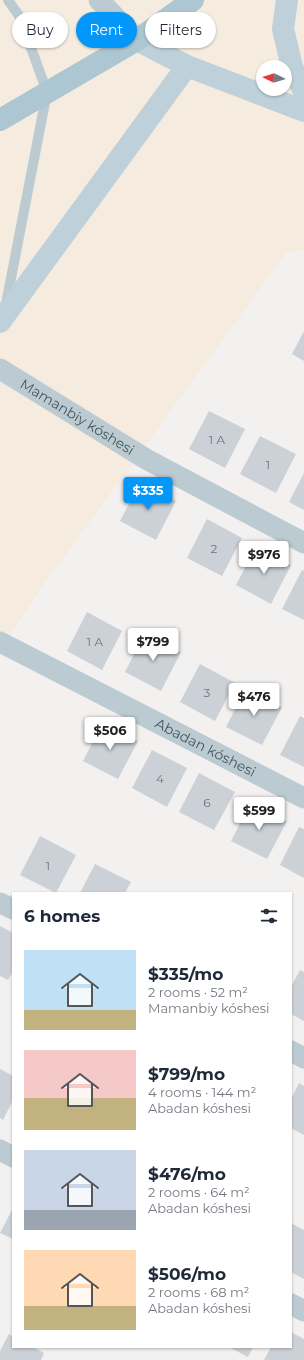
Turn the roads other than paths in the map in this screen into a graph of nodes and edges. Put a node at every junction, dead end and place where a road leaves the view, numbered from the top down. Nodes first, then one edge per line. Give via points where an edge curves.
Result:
1 (8, 0) edge
2 (99, 0) edge
3 (193, 0) edge
4 (287, 0) edge
5 (110, 12) edge
6 (137, 40) joint
7 (123, 48) edge
8 (187, 66) junction
9 (47, 92) junction
10 (304, 92) edge
11 (304, 111) edge
12 (0, 120) edge
13 (1, 320) edge
14 (0, 369) edge
15 (304, 543) edge
16 (0, 642) edge
17 (304, 798) edge
18 (0, 903) edge
19 (12, 909) edge
20 (292, 1052) edge
21 (304, 1058) edge
22 (0, 1150) edge
23 (12, 1156) edge
24 (292, 1304) edge
25 (304, 1310) edge

1 - 9 lane via 20,17
2 - 5 street
3 - 6 main road
4 - 10 street via 283,29 292,67
6 - 8 street
7 - 9 main road
8 - 11 street
8 - 13 street
9 - 12 main road
9 - 13 lane via 15,262
14 - 15 street, Mamanbiy kóshesi via 146,459
16 - 17 street, Abadan kóshesi
18 - 19 street
20 - 21 street
22 - 23 street
24 - 25 street

